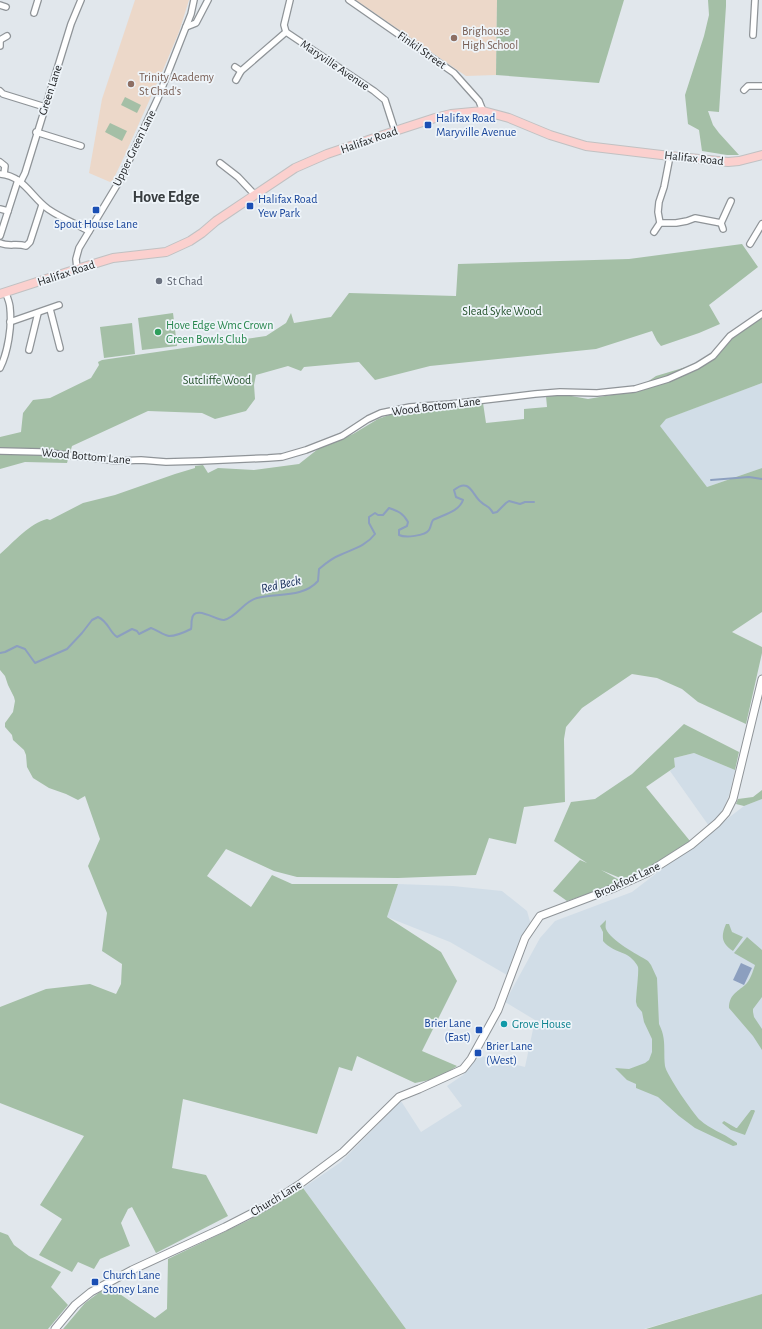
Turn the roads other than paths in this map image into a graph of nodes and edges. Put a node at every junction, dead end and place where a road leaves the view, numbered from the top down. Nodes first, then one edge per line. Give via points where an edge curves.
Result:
1 (38, 0) edge
2 (81, 0) edge
3 (194, 0) edge
4 (208, 0) edge
5 (290, 0) edge
6 (349, 0) edge
7 (755, 0) edge
8 (34, 13) dead end
9 (186, 26) junction
10 (286, 32) junction
11 (753, 35) dead end
12 (7, 36) dead end
13 (0, 40) edge
14 (0, 46) edge
15 (235, 67) dead end
16 (241, 71) junction
17 (236, 80) dead end
18 (746, 85) dead end
19 (762, 86) edge
20 (0, 91) edge
21 (45, 107) junction
22 (483, 111) junction
23 (395, 131) junction
24 (36, 132) junction
25 (82, 146) dead end
26 (762, 155) edge
27 (670, 156) junction
28 (0, 162) edge
29 (220, 163) dead end
30 (2, 174) edge
31 (20, 181) junction
32 (255, 195) junction
33 (731, 201) dead end
34 (42, 205) junction
35 (0, 209) edge
36 (8, 211) junction
37 (660, 222) junction
38 (762, 224) edge
39 (89, 231) junction
40 (654, 232) dead end
41 (0, 236) edge
42 (0, 243) edge
43 (750, 244) dead end
44 (77, 268) junction
45 (3, 294) edge
46 (59, 305) dead end
47 (50, 309) junction
48 (38, 313) junction
49 (762, 314) edge
50 (10, 322) junction
51 (60, 348) dead end
52 (30, 350) dead end
53 (0, 368) edge
54 (0, 451) edge
55 (762, 679) edge
56 (479, 1044) joint
57 (54, 1329) edge

1 - 8 street
2 - 21 street, Green Lane
3 - 9 street, Upper Green Lane
4 - 9 street via 196,23
5 - 10 street via 284,25
6 - 22 street, Finkil Street via 454,73 480,101
7 - 11 street
9 - 39 street, Upper Green Lane via 158,98 120,180
10 - 16 street
10 - 23 street, Maryville Avenue via 385,100
12 - 13 street
13 - 14 street
15 - 16 street
16 - 17 street
18 - 19 street
20 - 21 street
21 - 24 street, Green Lane
22 - 23 main road, Halifax Road via 451,114
22 - 27 main road, Halifax Road via 586,146
23 - 32 main road, Halifax Road via 327,154 295,168
24 - 25 street
24 - 31 street, Green Lane via 25,173
26 - 27 main road, Halifax Road via 739,162
27 - 37 street via 659,202
28 - 30 street via 5,166
29 - 32 street
30 - 31 street
31 - 34 street
31 - 36 street, Green Lane
32 - 44 main road, Halifax Road via 190,241 166,252 113,258
33 - 37 street via 722,226 704,218 676,223
34 - 39 street
34 - 42 street via 30,242 26,246 6,246
35 - 36 street
36 - 41 street, Green Lane
37 - 40 street
38 - 43 street
39 - 44 street, Upper Green Lane via 79,248
44 - 45 main road, Halifax Road
45 - 50 street via 10,307
46 - 47 street
47 - 48 street
47 - 51 street
48 - 50 street
48 - 52 street
49 - 54 street, Wood Bottom Lane via 730,336 713,356 698,366 635,389 597,393 535,394 410,407 381,413 342,436 282,457 118,462 42,452
50 - 53 street via 6,354
55 - 56 street, Brookfoot Lane via 733,799 726,813 691,845 647,873 540,916 525,938 498,1010
56 - 57 street, Church Lane via 463,1069 399,1096 343,1152 300,1184 232,1224 105,1284 75,1305

